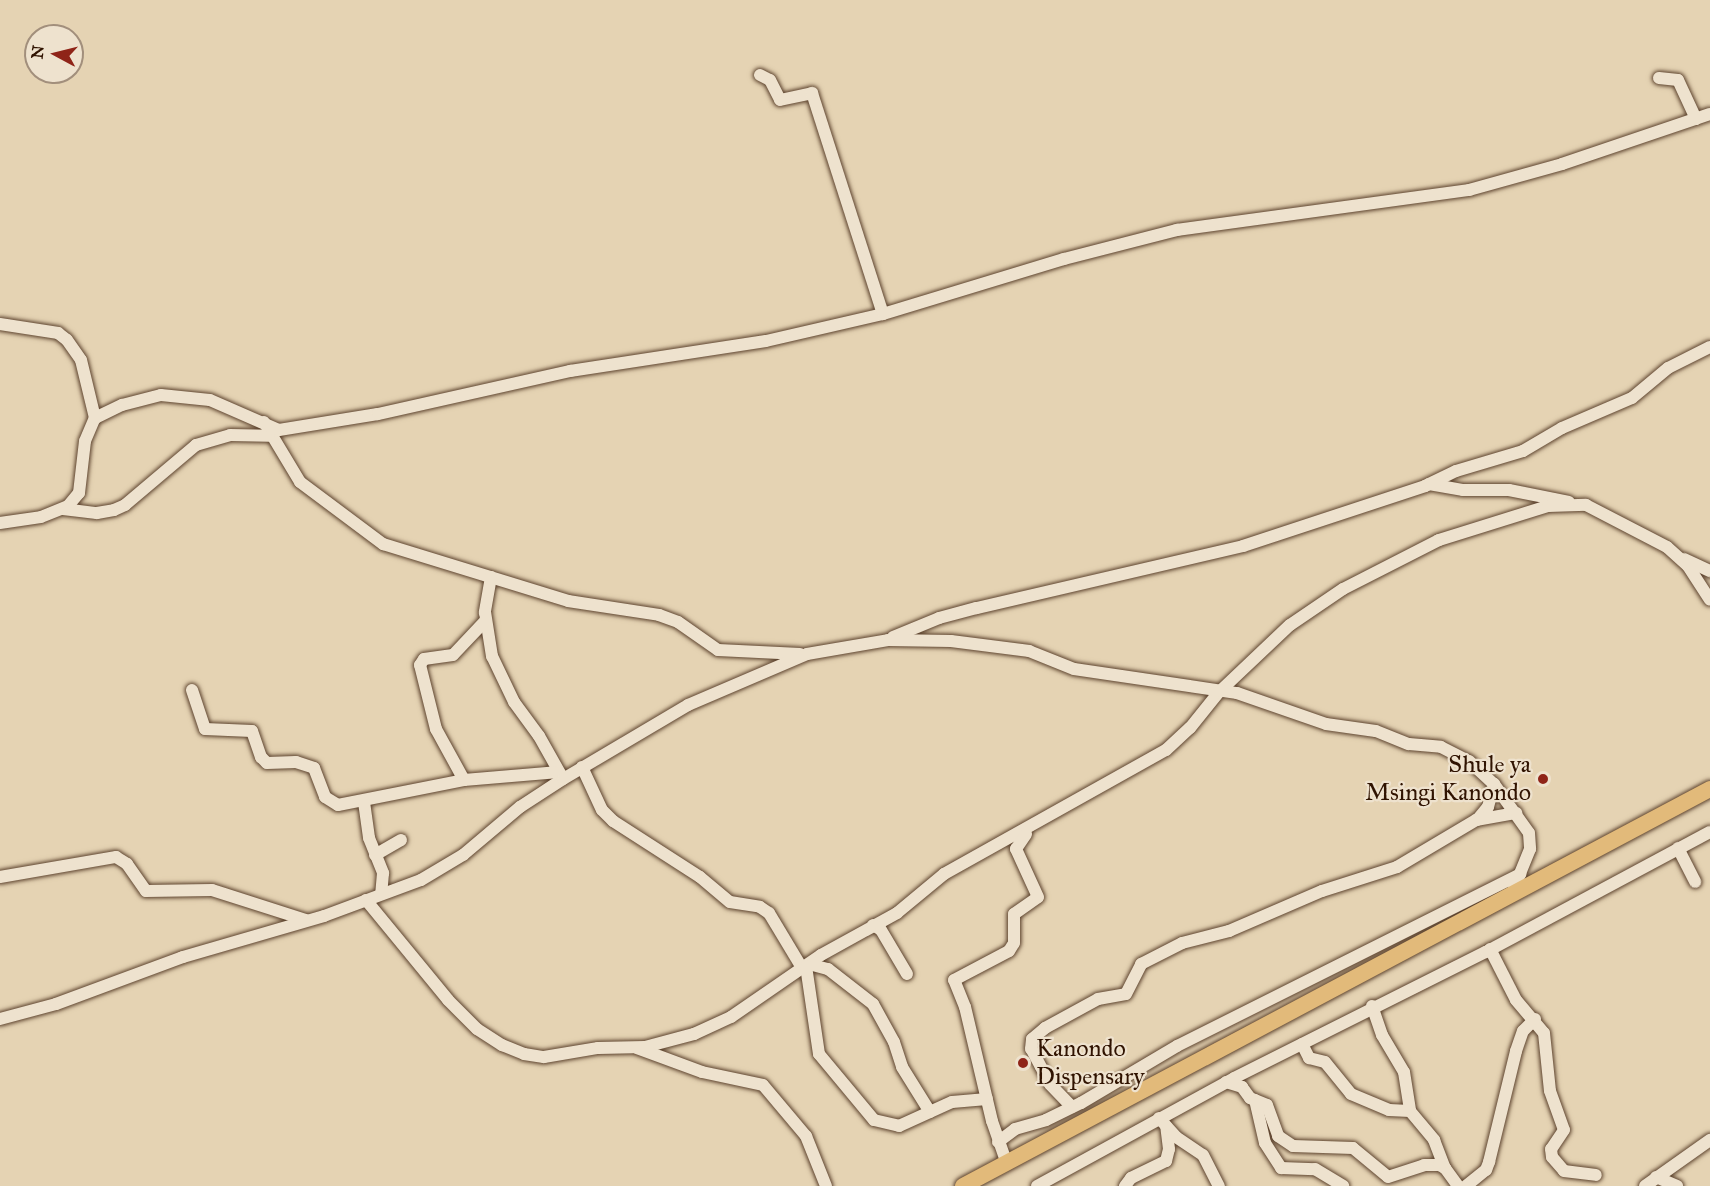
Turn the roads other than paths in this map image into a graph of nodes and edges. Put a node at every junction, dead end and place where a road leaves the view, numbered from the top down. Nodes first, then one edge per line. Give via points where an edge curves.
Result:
1 (760, 75) dead end
2 (1659, 78) dead end
3 (1710, 114) edge
4 (1696, 119) junction
5 (883, 314) junction
6 (0, 324) edge
7 (1710, 347) edge
8 (95, 418) junction
9 (264, 422) junction
10 (269, 436) junction
11 (1429, 484) junction
12 (1573, 503) junction
13 (63, 509) junction
14 (0, 523) edge
15 (1680, 558) junction
16 (1710, 571) edge
17 (491, 577) junction
18 (1710, 600) edge
19 (485, 621) junction
20 (888, 640) junction
21 (807, 654) junction
22 (192, 690) dead end
23 (1218, 693) junction
24 (447, 752) junction
25 (582, 767) junction
26 (561, 775) junction
27 (464, 780) junction
28 (450, 784) junction
29 (1494, 784) junction
30 (1710, 789) edge
31 (364, 802) junction
32 (1516, 813) junction
33 (1476, 820) junction
34 (1032, 827) junction
35 (1710, 832) edge
36 (401, 840) dead end
37 (1678, 848) junction
38 (375, 855) junction
39 (1520, 874) junction
40 (0, 877) edge
41 (1695, 882) dead end
42 (1512, 893) junction
43 (381, 894) junction
44 (366, 900) junction
45 (307, 920) junction
46 (873, 926) junction
47 (1490, 949) junction
48 (806, 966) junction
49 (907, 974) dead end
50 (1372, 1006) junction
51 (0, 1019) edge
52 (1535, 1019) junction
53 (1302, 1044) junction
54 (637, 1048) junction
55 (1226, 1082) junction
56 (987, 1099) junction
57 (1255, 1100) junction
58 (1072, 1107) junction
59 (1410, 1111) junction
60 (930, 1112) junction
61 (1162, 1122) junction
62 (1710, 1140) edge
63 (998, 1142) junction
64 (1006, 1161) junction
65 (1445, 1168) junction
66 (1596, 1176) dead end
67 (1656, 1177) junction
68 (826, 1186) edge
69 (963, 1186) edge
70 (1037, 1186) edge
71 (1125, 1186) edge
72 (1219, 1186) edge
73 (1343, 1186) edge
74 (1458, 1186) edge
75 (1466, 1186) edge
76 (1645, 1186) edge
77 (1677, 1186) edge

1 - 5 street via 770,80 780,100 812,93
2 - 4 street via 1678,80
3 - 4 street
4 - 5 street via 1469,190 1178,230 1064,259
5 - 9 street via 766,342 523,380 404,410 307,427 279,430
6 - 8 street via 58,333 68,340 81,360
7 - 11 street via 1668,368 1632,398 1562,428 1523,451 1456,471
8 - 9 street via 122,405 161,395 187,395
8 - 13 street via 86,441 79,493
9 - 10 street
10 - 13 street via 230,435 196,445 114,510 97,513
10 - 17 street via 300,482 383,544
11 - 12 street via 1463,490 1509,490
11 - 20 street via 1243,546 976,608 939,618
12 - 15 street via 1605,512
12 - 23 street via 1504,517 1389,563 1290,625
13 - 14 street via 41,517
15 - 16 street
15 - 18 street
17 - 19 street
17 - 21 street via 568,601 659,615 678,622 718,650
19 - 24 street via 453,655 421,662 434,720
19 - 26 street via 487,641 498,670
20 - 21 street
20 - 23 street via 951,641 1029,651 1095,674
21 - 25 street via 688,705
22 - 31 street via 205,729 252,731 267,763 307,764 318,771 330,802 348,806
23 - 29 street via 1249,696 1318,721 1376,731 1401,743 1441,747 1469,762
23 - 34 street via 1166,750
24 - 27 street
24 - 28 street
25 - 26 street
25 - 48 street via 607,815 729,901 760,907 769,913
26 - 27 street
26 - 43 street via 444,868
27 - 28 street
28 - 31 street
29 - 32 street
29 - 33 street via 1488,807
30 - 42 highway
31 - 38 street via 362,811
32 - 33 street
32 - 39 street via 1529,833 1530,849
33 - 58 street via 1397,867 1322,891 1218,934 1182,943 1141,964 1126,994 1098,999 1040,1032 1031,1043 1034,1054 1050,1084
34 - 46 street via 944,874 897,913
34 - 56 street via 1016,849 1038,897 1014,914 1014,943 1009,951 954,980 968,1017
35 - 37 street
36 - 38 street
37 - 41 street
37 - 47 street
38 - 43 street via 383,873
39 - 42 street
39 - 58 street via 1177,1046
40 - 45 street via 116,857 127,864 147,891 212,890
42 - 64 highway
43 - 44 street
44 - 45 street
44 - 54 street via 448,1000 477,1029 502,1045 544,1057
45 - 51 street
46 - 48 street
46 - 49 street via 881,930
47 - 50 street
47 - 52 street via 1516,1000
48 - 54 street via 717,1025
48 - 60 street via 828,969 873,1004 894,1042 902,1067
48 - 60 street via 819,1054 862,1108 874,1120 894,1127
50 - 53 street
50 - 59 street via 1382,1035 1404,1072
52 - 66 street via 1546,1039 1550,1091 1564,1130 1551,1149 1552,1157 1564,1171
52 - 75 street via 1523,1031 1516,1051 1486,1170
53 - 55 street
53 - 59 street via 1309,1058 1325,1062 1351,1094 1389,1110
54 - 68 street via 702,1072 763,1085 806,1136
55 - 57 street via 1242,1087
55 - 61 street
56 - 60 street via 952,1102
56 - 63 street
57 - 65 street via 1267,1105 1278,1136 1293,1146 1353,1148 1388,1177 1431,1163
57 - 73 street via 1265,1143 1281,1167 1317,1170
58 - 63 street via 1015,1129
59 - 65 street via 1434,1140
61 - 70 street
61 - 71 street via 1169,1149 1166,1161 1131,1178
61 - 72 street via 1203,1155
62 - 67 street
63 - 64 street
64 - 69 highway
65 - 74 street
67 - 76 street
67 - 77 street

